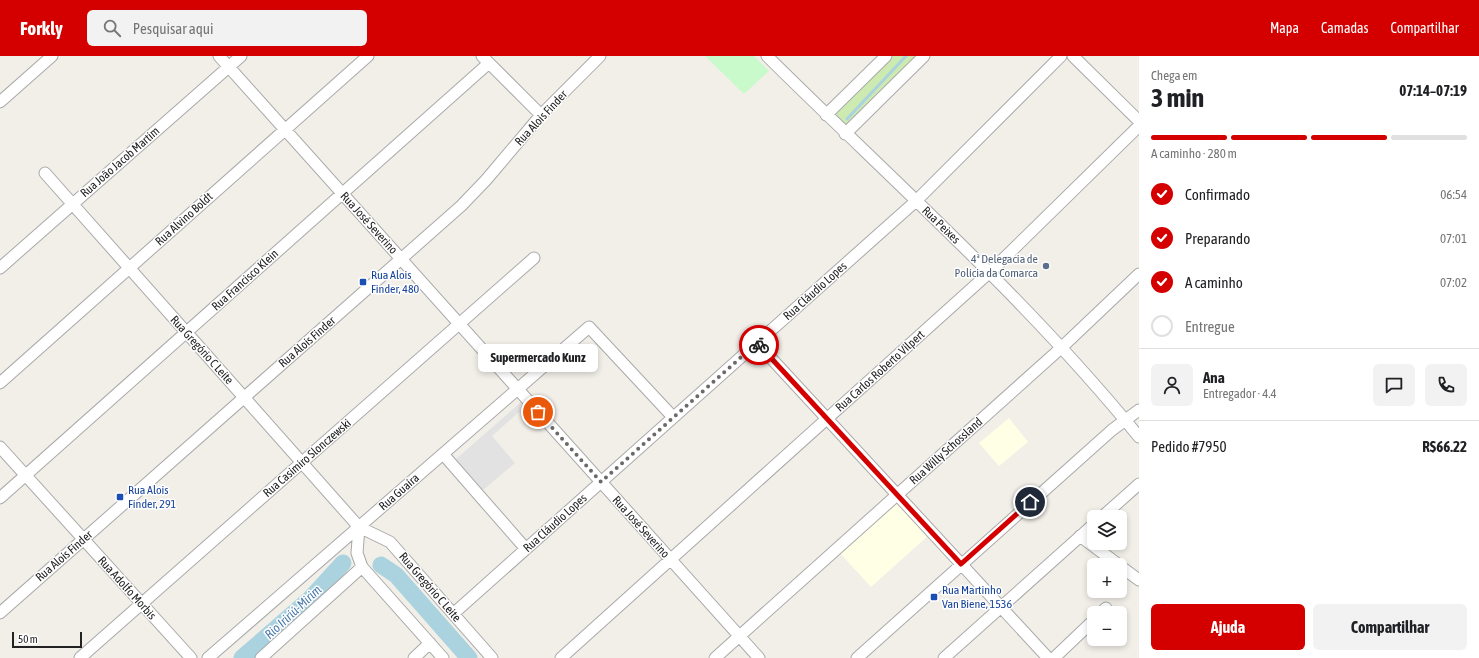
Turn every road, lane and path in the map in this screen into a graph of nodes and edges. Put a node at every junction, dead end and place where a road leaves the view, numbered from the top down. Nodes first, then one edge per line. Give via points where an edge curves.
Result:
1 (52, 56) edge
2 (219, 56) edge
3 (241, 56) edge
4 (368, 56) edge
5 (600, 56) edge
6 (767, 56) edge
7 (886, 56) edge
8 (924, 56) edge
9 (1062, 56) edge
10 (1073, 56) edge
11 (486, 60) edge
12 (229, 67) junction
13 (0, 102) edge
14 (541, 115) junction
15 (826, 115) junction
16 (1139, 121) edge
17 (1139, 126) edge
18 (285, 130) junction
19 (845, 134) junction
20 (44, 173) dead end
21 (342, 194) junction
22 (916, 201) junction
23 (72, 204) junction
24 (534, 258) dead end
25 (401, 259) junction
26 (0, 268) edge
27 (129, 268) junction
28 (990, 272) junction
29 (1139, 274) edge
30 (459, 324) junction
31 (186, 332) junction
32 (757, 343) junction
33 (1061, 348) junction
34 (0, 383) edge
35 (518, 389) junction
36 (244, 398) junction
37 (1139, 410) edge
38 (673, 417) junction
39 (827, 419) junction
40 (1125, 420) junction
41 (1139, 437) edge
42 (0, 447) edge
43 (443, 454) junction
44 (302, 462) junction
45 (26, 475) junction
46 (601, 482) junction
47 (1139, 484) edge
48 (897, 495) junction
49 (0, 498) edge
50 (1110, 510) edge
51 (359, 527) junction
52 (1087, 530) edge
53 (1080, 536) junction
54 (84, 539) junction
55 (526, 549) junction
56 (1110, 558) edge
57 (670, 559) junction
58 (961, 564) junction
59 (362, 568) junction
60 (1127, 571) edge
61 (1139, 580) edge
62 (141, 604) junction
63 (1001, 607) junction
64 (0, 613) edge
65 (454, 614) junction
66 (1087, 627) edge
67 (739, 636) junction
68 (430, 644) junction
69 (80, 658) edge
70 (191, 658) edge
71 (208, 658) edge
72 (261, 658) edge
73 (414, 658) edge
74 (443, 658) edge
75 (492, 658) edge
76 (561, 658) edge
77 (714, 658) edge
78 (759, 658) edge
79 (857, 658) edge
80 (944, 658) edge
81 (1048, 658) edge
82 (1054, 658) edge

1 - 13 street
2 - 12 street, Rua José Severino
3 - 12 street, Rua João Jacob Martim
4 - 18 street, Rua Alvino Boldt
5 - 14 street, Rua Alois Finder
6 - 15 street, Rua Peixes
7 - 15 street
8 - 19 street
9 - 22 street, Rua Cláudio Lopes
10 - 16 street
11 - 14 street
11 - 21 street, Rua Francisco Klein
12 - 18 street, Rua José Severino
12 - 23 street, Rua João Jacob Martim
14 - 25 street, Rua Alois Finder via 474,194
15 - 19 street, Rua Peixes
17 - 28 street, Rua Carlos Roberto Vilpert
18 - 21 street, Rua José Severino
18 - 27 street, Rua Alvino Boldt
19 - 22 street, Rua Peixes
20 - 23 street, Rua Gregório C Leite
21 - 25 street, Rua José Severino
21 - 31 street, Rua Francisco Klein
22 - 28 street, Rua Peixes
22 - 32 street, Rua Cláudio Lopes
23 - 26 street, Rua João Jacob Martim
23 - 27 street, Rua Gregório C Leite
24 - 30 street, Rua Casimiro Slonczewski
25 - 30 street, Rua José Severino
25 - 36 street, Rua Alois Finder
27 - 31 street, Rua Gregório C Leite
27 - 34 street, Rua Alvino Boldt
28 - 33 street, Rua Peixes
28 - 39 street, Rua Carlos Roberto Vilpert
29 - 33 street, Rua Willy Schossland
30 - 35 street, Rua José Severino
30 - 44 street, Rua Casimiro Slonczewski
31 - 36 street, Rua Gregório C Leite
31 - 45 street, Rua Francisco Klein
32 - 38 street, Rua Cláudio Lopes
32 - 39 street
33 - 40 street, Rua Peixes
33 - 48 street, Rua Willy Schossland
35 - 38 street, Rua Guaíra via 589,327
35 - 43 street, Rua Guaíra
35 - 46 street, Rua José Severino
36 - 44 street, Rua Gregório C Leite
36 - 54 street, Rua Alois Finder
37 - 40 street
38 - 46 street, Rua Cláudio Lopes
39 - 48 street
39 - 57 street, Rua Carlos Roberto Vilpert
40 - 41 street, Rua Peixes
40 - 58 street
42 - 45 street, Rua Adolfo Morbis
43 - 51 street, Rua Guaíra
43 - 55 street
44 - 51 street, Rua Gregório C Leite
44 - 62 street, Rua Casimiro Slonczewski
45 - 49 street, Rua Francisco Klein
45 - 54 street, Rua Adolfo Morbis
46 - 55 street, Rua Cláudio Lopes
46 - 57 street, Rua José Severino
47 - 50 street
48 - 58 street
48 - 67 street, Rua Willy Schossland
51 - 59 street via 357,553
51 - 65 street, Rua Gregório C Leite via 390,542
51 - 71 street, Rua Guaíra
52 - 53 street
53 - 56 street
53 - 63 street
54 - 62 street, Rua Adolfo Morbis
54 - 64 street, Rua Alois Finder
55 - 65 street, Rua Cláudio Lopes
57 - 67 street, Rua José Severino
57 - 76 street, Rua Carlos Roberto Vilpert
58 - 63 street
58 - 79 street
59 - 68 street
59 - 72 street
60 - 61 street
62 - 69 street, Rua Casimiro Slonczewski
62 - 70 street, Rua Adolfo Morbis
63 - 80 street
63 - 81 street
65 - 75 street, Rua Gregório C Leite
66 - 82 street
67 - 77 street, Rua Willy Schossland
67 - 78 street, Rua José Severino
68 - 73 street
68 - 74 street

